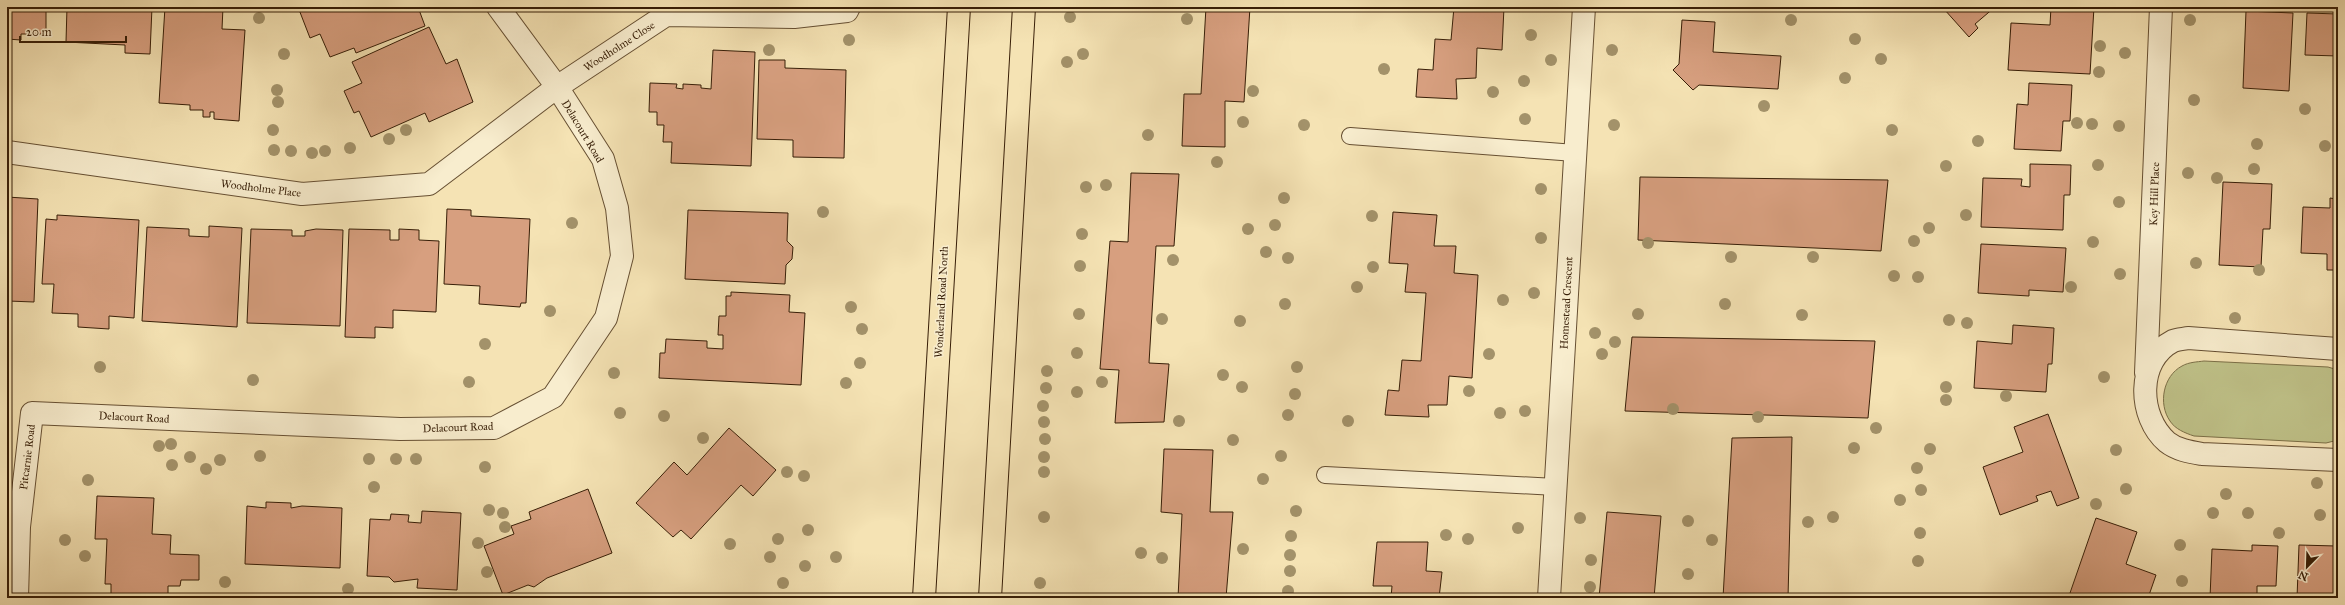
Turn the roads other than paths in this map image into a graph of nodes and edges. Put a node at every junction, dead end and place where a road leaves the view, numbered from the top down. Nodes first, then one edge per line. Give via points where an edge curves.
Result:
1 (498, 7) edge
2 (849, 7) edge
3 (959, 7) edge
4 (1024, 7) edge
5 (1584, 7) edge
6 (2161, 7) edge
7 (557, 88) junction
8 (1350, 136) dead end
9 (7, 152) edge
10 (1575, 153) junction
11 (2338, 349) edge
12 (2146, 380) junction
13 (32, 412) joint
14 (2338, 460) edge
15 (1325, 475) dead end
16 (1556, 487) junction
17 (17, 598) edge
18 (924, 598) edge
19 (990, 598) edge
20 (1549, 598) edge

1 - 7 street, Delacourt Road
2 - 7 street, Woodholme Close via 846,11 794,18 666,15
3 - 18 main road, Wonderland Road North
4 - 19 main road
5 - 10 street, Homestead Crescent
6 - 12 street, Key Hill Place
7 - 9 street, Woodholme Place via 429,184 302,194
7 - 13 street, Delacourt Road via 602,159 617,208 622,256 606,318 553,397 494,428 400,429
8 - 10 lane
10 - 16 street, Homestead Crescent
11 - 12 street via 2188,338 2174,341 2161,351 2151,364
12 - 14 street, Key Hill Place via 2145,398 2149,415 2157,431 2168,443 2183,450 2209,454
13 - 17 street, Pitcarnie Road via 19,527
15 - 16 lane
16 - 20 street, Homestead Crescent

